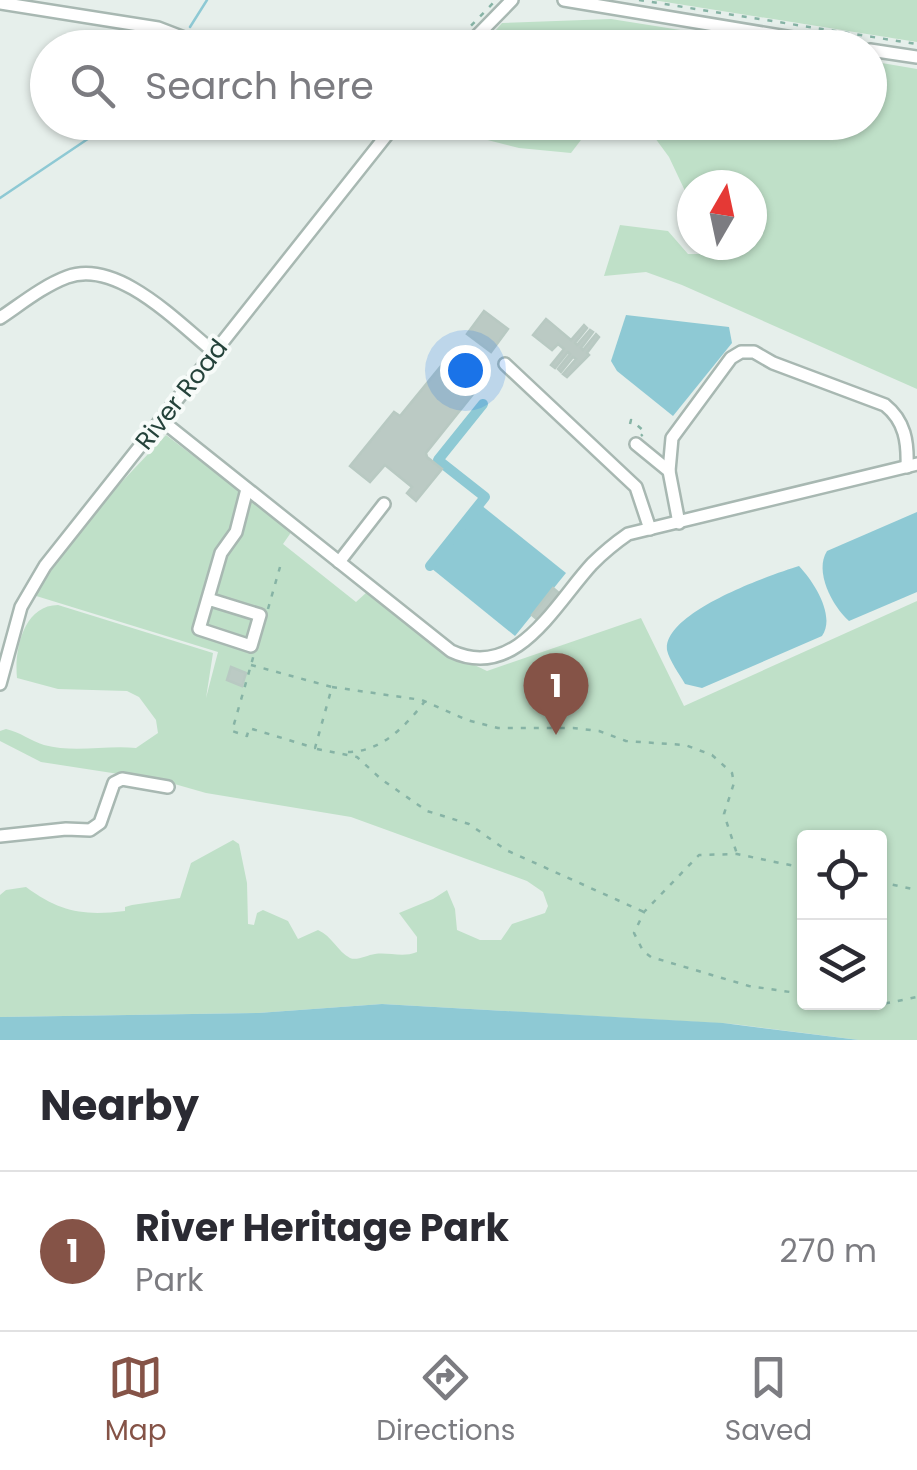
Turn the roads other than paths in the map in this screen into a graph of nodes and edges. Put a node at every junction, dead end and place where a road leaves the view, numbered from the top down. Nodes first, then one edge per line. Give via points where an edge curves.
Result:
1 (512, 0) edge
2 (564, 0) edge
3 (1, 7) edge
4 (163, 30) edge
5 (476, 30) edge
6 (745, 30) edge
7 (887, 53) edge
8 (917, 58) edge
9 (382, 140) edge
10 (0, 318) edge
11 (214, 352) junction
12 (505, 364) dead end
13 (161, 420) junction
14 (636, 444) road end
15 (912, 466) edge
16 (670, 471) junction
17 (247, 489) junction
18 (384, 504) dead end
19 (679, 523) junction
20 (650, 529) junction
21 (339, 562) junction
22 (208, 599) junction
23 (0, 684) edge
24 (168, 787) dead end
25 (0, 836) edge

1 - 5 street
2 - 6 street
3 - 4 street
7 - 8 street
9 - 11 street, River Road
10 - 11 street via 65,278 100,275 133,288
11 - 13 street, River Road
12 - 20 street via 636,487
13 - 17 street
13 - 23 street, River Road via 30,587
14 - 16 street
15 - 16 street via 902,426 885,405 740,352 679,427
15 - 19 street
16 - 19 street
17 - 21 street
17 - 22 street
18 - 21 street
19 - 20 street
20 - 21 street via 628,534 602,554 521,645 485,659 451,651
22 - 22 street via 199,629 251,646 260,615
24 - 25 street via 122,779 114,783 100,824 90,830

